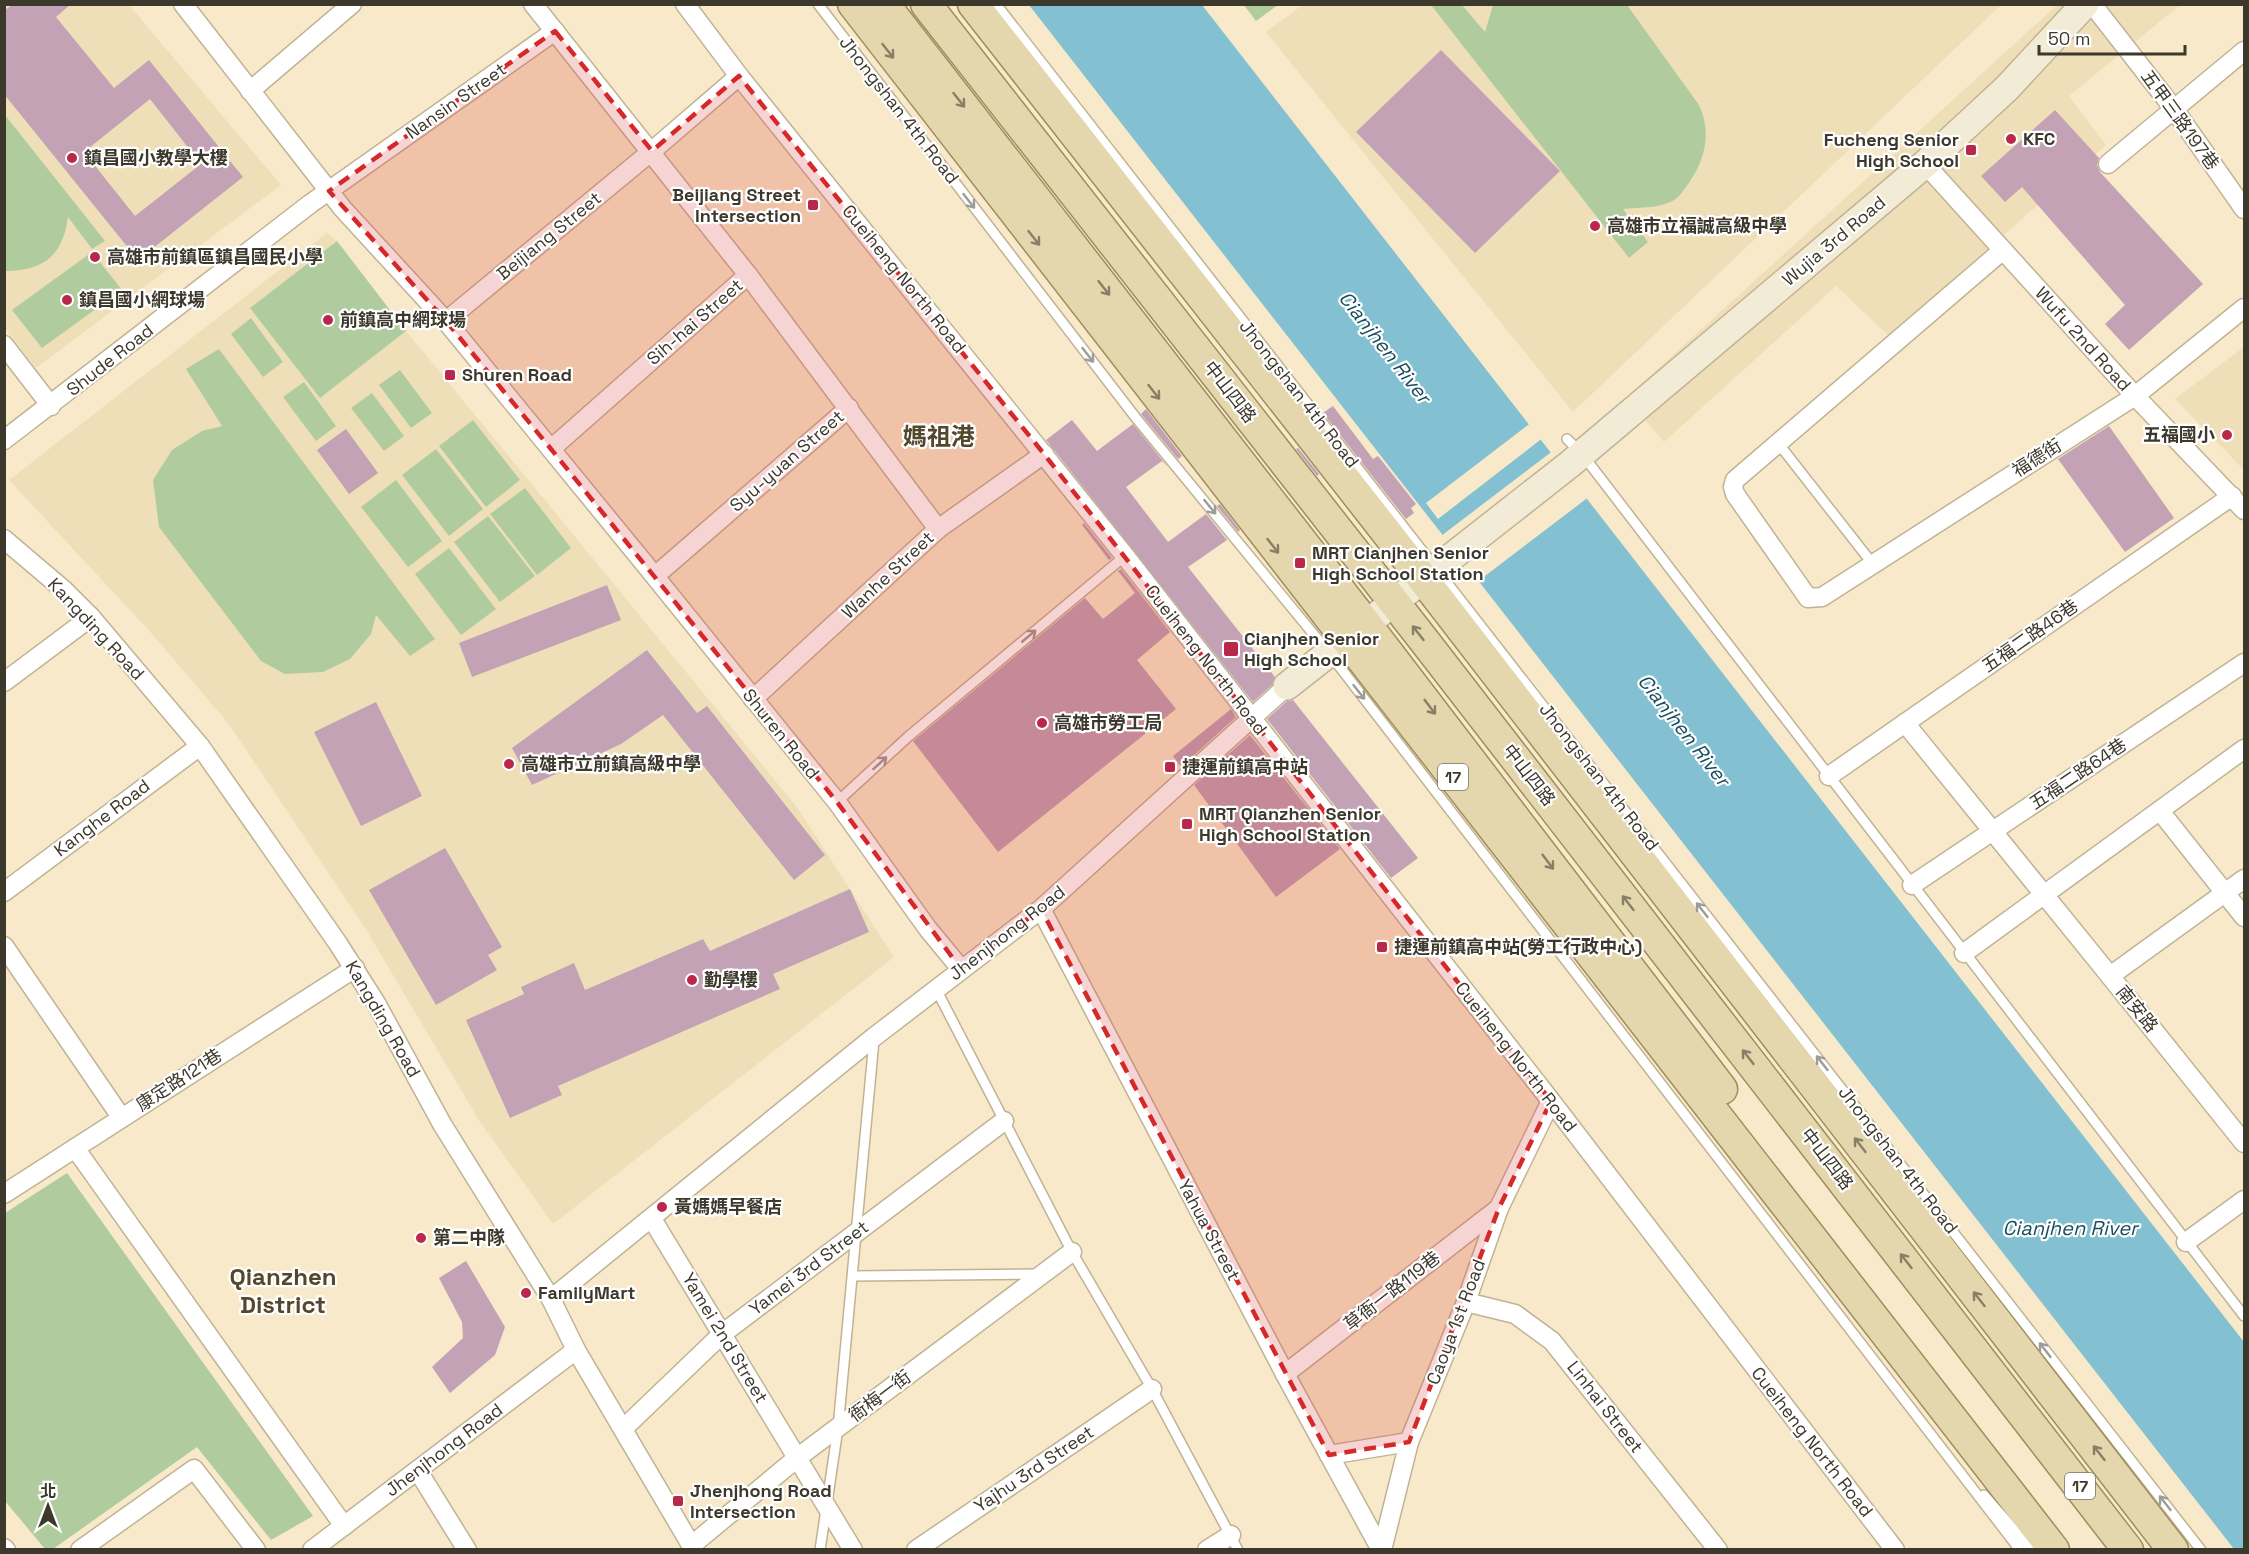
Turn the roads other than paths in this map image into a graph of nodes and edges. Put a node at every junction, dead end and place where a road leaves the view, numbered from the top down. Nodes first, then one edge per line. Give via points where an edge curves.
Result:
1 (183, 4) edge
2 (352, 4) edge
3 (533, 4) edge
4 (685, 4) edge
5 (818, 4) edge
6 (853, 4) edge
7 (884, 4) edge
8 (926, 4) edge
9 (973, 4) edge
10 (996, 4) edge
11 (2085, 4) edge
12 (2092, 4) edge
13 (555, 32) junction
14 (2244, 51) edge
15 (739, 76) junction
16 (250, 91) junction
17 (2174, 109) junction
18 (652, 151) junction
19 (1925, 164) junction
20 (2108, 164) dead end
21 (2244, 178) edge
22 (2230, 190) junction
23 (329, 191) junction
24 (2244, 209) edge
25 (2003, 250) junction
26 (748, 275) junction
27 (2244, 308) edge
28 (446, 321) junction
29 (4, 345) edge
30 (2135, 396) junction
31 (51, 406) junction
32 (849, 408) junction
33 (7, 434) edge
34 (1778, 443) junction
35 (551, 449) junction
36 (1573, 452) junction
37 (1044, 453) junction
38 (2232, 496) junction
39 (2244, 510) edge
40 (938, 529) junction
41 (4, 539) edge
42 (1125, 556) junction
43 (1872, 563) junction
44 (1437, 568) junction
45 (655, 576) junction
46 (1394, 602) junction
47 (91, 617) junction
48 (1347, 639) junction
49 (2244, 663) edge
50 (4, 682) edge
51 (1287, 686) joint
52 (753, 699) junction
53 (1252, 719) junction
54 (1905, 723) junction
55 (200, 746) junction
56 (2244, 749) edge
57 (1829, 776) junction
58 (837, 802) junction
59 (2160, 811) junction
60 (1992, 831) junction
61 (2244, 879) edge
62 (1912, 885) junction
63 (4, 892) edge
64 (2226, 894) junction
65 (2046, 896) junction
66 (1041, 909) junction
67 (2244, 917) edge
68 (4, 946) edge
69 (1964, 953) junction
70 (355, 968) junction
71 (961, 969) junction
72 (2110, 976) junction
73 (936, 989) junction
74 (874, 1037) junction
75 (1551, 1101) junction
76 (121, 1117) junction
77 (1004, 1121) junction
78 (2244, 1143) edge
79 (75, 1148) junction
80 (4, 1194) edge
81 (2244, 1200) edge
82 (1499, 1208) junction
83 (652, 1219) junction
84 (858, 1230) junction
85 (2186, 1242) junction
86 (1072, 1252) junction
87 (1043, 1274) junction
88 (853, 1276) junction
89 (551, 1299) junction
90 (1466, 1302) junction
91 (2244, 1317) edge
92 (722, 1334) junction
93 (576, 1350) junction
94 (1285, 1374) junction
95 (1152, 1389) junction
96 (624, 1428) junction
97 (838, 1428) junction
98 (1409, 1442) junction
99 (1329, 1455) junction
100 (797, 1458) junction
101 (1953, 1463) junction
102 (418, 1471) junction
103 (827, 1507) junction
104 (344, 1526) junction
105 (1235, 1542) edge
106 (693, 1547) edge
107 (80, 1550) edge
108 (256, 1550) edge
109 (312, 1550) edge
110 (467, 1550) edge
111 (820, 1550) edge
112 (853, 1550) edge
113 (916, 1550) edge
114 (1207, 1550) edge
115 (1382, 1550) edge
116 (1718, 1550) edge
117 (1895, 1550) edge
118 (2020, 1550) edge
119 (2032, 1550) edge
120 (2054, 1550) edge
121 (2078, 1550) edge
122 (2128, 1550) edge
123 (2173, 1550) edge
124 (2201, 1550) edge

1 - 16 street, Shuren Road
2 - 16 street
3 - 13 street
4 - 15 street, Cueiheng North Road
5 -> 48 lane, Jhongshan 4th Road via 1136,418
6 -> 48 main road, Jhongshan 4th Road / 17
7 -> 48 main road, 中山四路 / 17
8 - 46 main road, 中山四路 / 17
9 - 44 main road, Jhongshan 4th Road / 17
10 - 44 lane, Jhongshan 4th Road
11 - 19 main road, Wujia 3rd Road via 2007,88
12 - 17 street, 五甲三路197巷
13 - 18 street
13 - 23 street, Nansin Street
14 - 17 street
15 - 18 street, Beijiang Street
15 - 37 street, Cueiheng North Road
16 - 23 street, Shuren Road
17 - 20 street
17 - 22 street, 五甲三路197巷
18 - 26 street, Sih-hai Street
18 - 28 street, Beijiang Street
19 - 25 street, Wufu 2nd Road
19 - 36 main road, Wujia 3rd Road
21 - 22 street
22 - 24 street, 五甲三路197巷
23 - 28 street, Shuren Road
23 - 31 street, Shude Road
25 - 30 street, Wufu 2nd Road
25 - 34 street
26 - 32 street, Syu-yuan Street
26 - 35 street, Sih-hai Street
27 - 30 street, 福德街
28 - 35 street, Shuren Road
29 - 31 street
30 - 38 street, Wufu 2nd Road
30 - 43 street, 福德街
31 - 33 street, Shude Road
32 - 40 street, Wanhe Street
32 - 45 street, Syu-yuan Street
34 - 43 lane
34 - 43 street, 福德街 via 1732,487 1804,595 1822,597
35 - 45 street, Shuren Road
36 - 44 main road, Wujia 3rd Road
36 - 57 lane
37 - 40 street
37 - 42 street, Cueiheng North Road
38 - 39 street, Wufu 2nd Road
38 - 54 street, 五福二路46巷
40 - 52 street, Wanhe Street
41 - 47 street, Kangding Road
42 - 53 street, Cueiheng North Road
58 -> 42 lane via 909,736
44 - 46 main road, Jhenjhong Road
123 -> 44 main road, Jhongshan 4th Road / 17
124 -> 44 lane, Jhongshan 4th Road
45 - 52 street, Shuren Road
46 - 48 main road, Jhenjhong Road
122 -> 46 main road, 中山四路 / 17
47 - 50 street
47 - 55 street, Kangding Road
48 - 51 main road, Jhenjhong Road
48 -> 101 lane, Jhongshan 4th Road
48 - 120 main road, Jhongshan 4th Road / 17
48 -> 121 main road, 中山四路 / 17
49 - 60 street, 五福二路64巷
51 - 53 street, Jhenjhong Road
52 - 58 street, Shuren Road
53 - 66 street, Jhenjhong Road
53 - 75 street, Cueiheng North Road
54 - 57 street, 五福二路46巷
54 - 60 street
55 - 63 street, Kanghe Road
55 - 70 street, Kangding Road
56 - 59 street
57 - 62 lane
58 - 71 street, Shuren Road
59 - 64 street
59 - 65 street
60 - 62 street, 五福二路64巷
60 - 65 street
61 - 64 street, 南安路
62 - 69 lane
64 - 67 street
64 - 72 street, 南安路
65 - 69 street
65 - 72 street
66 - 71 street, Jhenjhong Road
66 - 94 street, Yahua Street
68 - 76 street
69 - 85 lane
70 - 76 street, 康定路121巷
70 - 89 street, Kangding Road via 442,1124
71 - 73 street, Jhenjhong Road
72 - 78 street, 南安路
73 - 74 street, Jhenjhong Road
73 - 77 lane
74 - 83 street, Jhenjhong Road
74 - 84 lane
75 - 82 street, Caoya 1st Road
75 - 117 street, Cueiheng North Road
76 - 79 street, 康定路121巷
77 - 84 street, Yamei 3rd Street
77 - 86 lane
79 - 80 street, 康定路121巷
79 - 104 street
81 - 85 street
82 - 90 street, Caoya 1st Road
82 - 94 street, 草衙一路119巷
83 - 89 street, Jhenjhong Road
83 - 92 street, Yamei 2nd Street
84 - 88 lane
84 - 92 street, Yamei 3rd Street
85 - 91 lane
86 - 87 street, 衙梅一街
86 - 95 lane
87 - 88 lane
87 - 97 street, 衙梅一街
88 - 97 lane
89 - 93 street, Kangding Road
90 - 98 street, Caoya 1st Road
90 - 116 street, Linhai Street via 1515,1314 1552,1341
92 - 96 street, Yamei 3rd Street
92 - 100 street, Yamei 2nd Street
93 - 96 street, Kangding Road
93 - 102 street, Jhenjhong Road
94 - 99 street, Yahua Street
95 - 105 lane
95 - 113 street, Yajhu 3rd Street
96 - 106 street, Kangding Road
97 - 100 street, 衙梅一街
97 - 103 lane
98 - 99 street
98 - 115 street, Caoya 1st Road
99 - 115 street, Yahua Street
100 - 103 street, Yamei 2nd Street
100 - 106 street, 衙梅一街
101 - 118 lane, Jhongshan 4th Road
101 - 119 lane via 2013,1524
102 - 104 street, Jhenjhong Road
102 - 110 street
103 - 111 lane
103 - 112 street, Yamei 2nd Street
104 - 109 street, Jhenjhong Road
105 - 114 street
107 - 108 street via 194,1469

